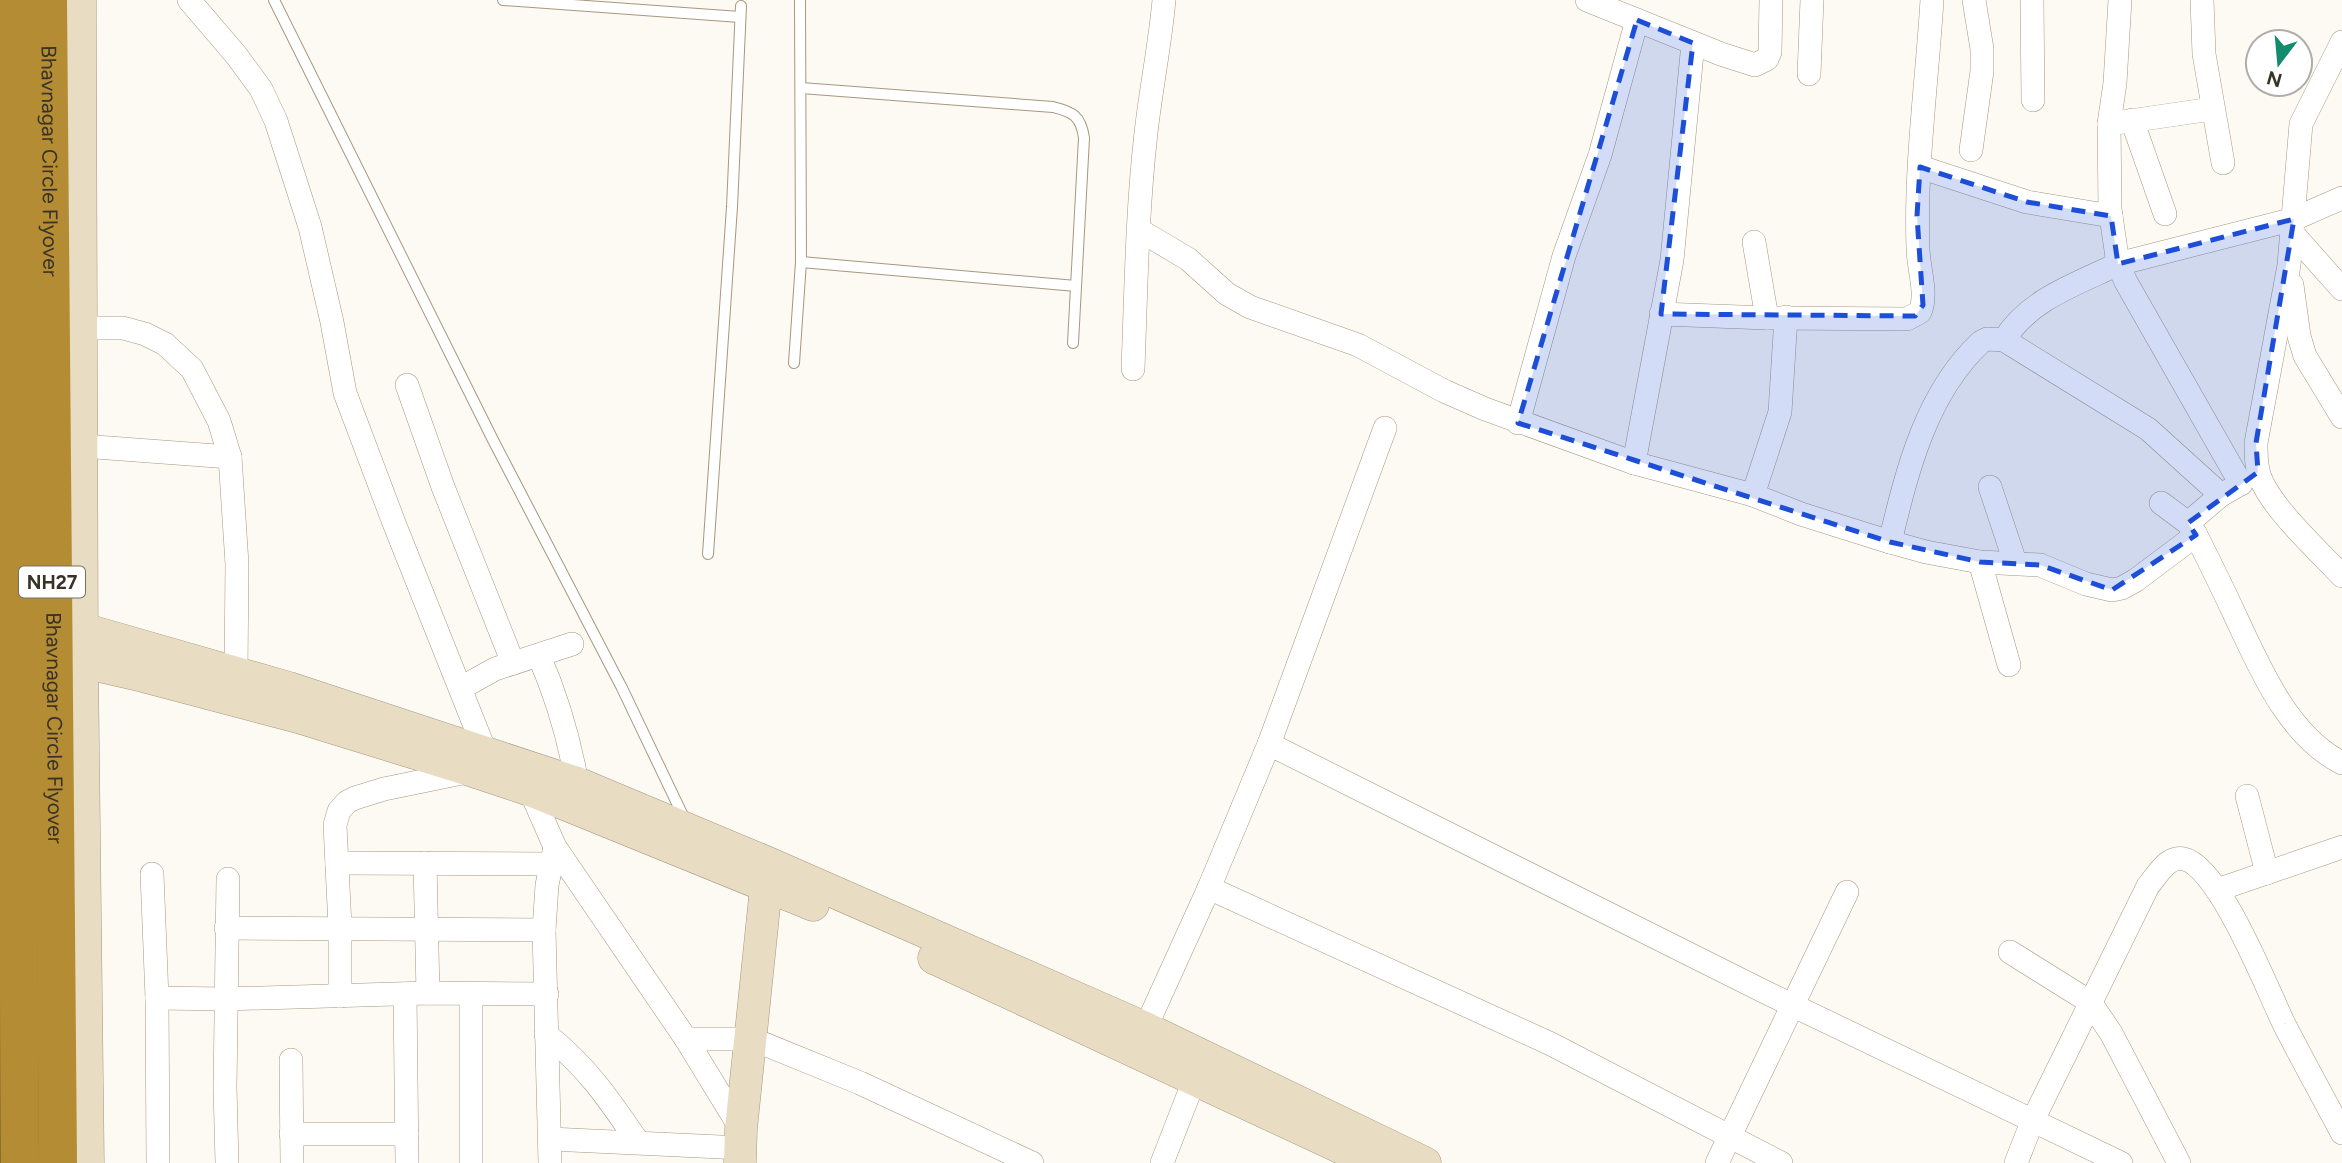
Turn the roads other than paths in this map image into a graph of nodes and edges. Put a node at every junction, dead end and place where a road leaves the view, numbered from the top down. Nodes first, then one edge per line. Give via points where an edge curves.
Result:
1 (13, 0) edge
2 (48, 0) edge
3 (80, 0) edge
4 (189, 0) edge
5 (274, 0) edge
6 (503, 0) edge
7 (800, 0) edge
8 (1164, 0) edge
9 (1587, 0) edge
10 (1771, 0) edge
11 (1812, 0) edge
12 (1932, 0) edge
13 (1974, 0) edge
14 (2032, 0) edge
15 (2120, 0) edge
16 (2202, 0) edge
17 (1637, 20) junction
18 (2342, 42) edge
19 (1693, 43) junction
20 (1809, 74) dead end
21 (801, 88) junction
22 (2033, 100) dead end
23 (2212, 109) junction
24 (2132, 120) junction
25 (2109, 124) junction
26 (1971, 150) dead end
27 (2223, 163) dead end
28 (1920, 167) junction
29 (2342, 198) edge
30 (2165, 214) dead end
31 (2111, 216) junction
32 (2293, 226) junction
33 (1139, 230) junction
34 (1754, 242) dead end
35 (800, 262) junction
36 (2119, 264) junction
37 (2289, 265) junction
38 (1076, 286) junction
39 (2342, 289) edge
40 (1661, 314) junction
41 (1776, 317) junction
42 (82, 328) junction
43 (2004, 340) junction
44 (1073, 344) dead end
45 (794, 363) dead end
46 (1133, 369) dead end
47 (407, 384) dead end
48 (2342, 417) edge
49 (1518, 422) junction
50 (1385, 428) dead end
51 (82, 446) junction
52 (230, 457) junction
53 (1634, 463) junction
54 (2240, 484) junction
55 (1990, 487) dead end
56 (1754, 495) junction
57 (2161, 503) dead end
58 (2192, 529) junction
59 (1890, 542) junction
60 (708, 554) dead end
61 (1980, 562) junction
62 (2015, 562) junction
63 (2342, 576) edge
64 (83, 629) junction
65 (572, 643) dead end
66 (539, 656) junction
67 (82, 662) junction
68 (513, 663) junction
69 (2009, 665) dead end
70 (236, 673) junction
71 (461, 688) junction
72 (1269, 744) junction
73 (479, 761) junction
74 (2342, 763) edge
75 (577, 783) junction
76 (530, 790) junction
77 (2247, 796) dead end
78 (689, 829) junction
79 (2342, 847) edge
80 (552, 856) junction
81 (337, 863) junction
82 (425, 863) junction
83 (2267, 873) junction
84 (152, 874) dead end
85 (767, 874) junction
86 (228, 879) dead end
87 (1209, 888) junction
88 (2217, 890) junction
89 (1847, 891) dead end
90 (340, 927) junction
91 (226, 928) junction
92 (427, 928) junction
93 (544, 930) junction
94 (2010, 952) dead end
95 (428, 993) junction
96 (405, 994) junction
97 (471, 994) junction
98 (547, 994) junction
99 (340, 996) junction
100 (157, 998) junction
101 (225, 999) junction
102 (2090, 1002) junction
103 (1792, 1004) junction
104 (546, 1034) junction
105 (752, 1039) junction
106 (686, 1040) junction
107 (1140, 1040) junction
108 (291, 1060) dead end
109 (1198, 1068) junction
110 (2032, 1122) junction
111 (407, 1133) junction
112 (2342, 1133) edge
113 (291, 1134) junction
114 (1728, 1137) junction
115 (550, 1139) junction
116 (638, 1142) junction
117 (741, 1147) edge
118 (20, 1163) edge
119 (58, 1163) edge
120 (88, 1163) edge
121 (158, 1163) edge
122 (227, 1163) edge
123 (292, 1163) edge
124 (407, 1163) edge
125 (471, 1163) edge
126 (550, 1163) edge
127 (1032, 1163) edge
128 (1162, 1163) edge
129 (1374, 1163) edge
130 (1425, 1163) edge
131 (1717, 1163) edge
132 (1782, 1163) edge
133 (2016, 1163) edge
134 (2121, 1163) edge
135 (2179, 1163) edge

1 - 118 highway, Bhavnagar Circle Flyover / NH27
2 - 119 highway, Bhavnagar Circle Flyover / NH27
3 - 42 street
4 - 71 street via 243,63 276,121 310,227 345,393
5 - 78 lane
6 - 60 lane via 740,12 732,208
7 - 21 lane
8 - 33 street via 1146,132
9 - 17 street
10 - 19 street via 1770,52 1761,64
11 - 20 street
12 - 28 street
13 - 26 street via 1982,71
14 - 22 street
15 - 25 street
16 - 23 street
17 - 19 street
17 - 49 street
18 - 32 street via 2301,124
19 - 40 street via 1672,260
21 - 35 lane
21 - 38 lane via 1071,112 1082,124 1084,138
23 - 24 street
23 - 27 street
24 - 25 street
24 - 30 street
25 - 31 street
28 - 31 street via 2027,202
28 - 41 street via 1920,312 1907,319
29 - 32 street
31 - 36 street
32 - 36 street
32 - 37 street
32 - 39 street
33 - 46 street
33 - 49 street via 1188,259 1250,307 1358,345 1444,391
34 - 41 street
35 - 38 lane
35 - 45 lane
36 - 43 street via 2041,302 2013,325
36 - 54 street
37 - 48 street via 2305,356
37 - 54 street via 2256,443
38 - 44 lane
40 - 41 street
40 - 53 street
41 - 56 street via 1780,412
42 - 51 street
42 - 52 street via 123,328 165,344 192,369 219,421
43 - 54 street
43 - 59 street via 1981,342 1935,402 1905,479
47 - 68 street
49 - 53 street
50 - 72 street
51 - 52 street
51 - 64 street
52 - 70 street via 237,564
53 - 56 street
54 - 58 street
54 - 63 street via 2281,510
55 - 62 street
56 - 59 street
57 - 58 street
58 - 62 street via 2136,580 2112,590 2040,565
58 - 74 street via 2274,695 2315,746
59 - 61 street
61 - 62 street
61 - 69 street
64 - 67 street
64 - 70 street
65 - 66 street
66 - 68 street
66 - 75 street via 570,742
67 - 73 street
67 - 120 street
68 - 71 street
70 - 73 street
71 - 73 street
72 - 87 street
72 - 103 street
73 - 75 street
73 - 76 street
73 - 81 street via 346,802 335,825
75 - 78 street
76 - 80 street
76 - 85 street
77 - 83 street
78 - 85 street
79 - 83 street
80 - 82 street
80 - 93 street
80 - 106 street
81 - 82 street
81 - 90 street
82 - 92 street
83 - 88 street
84 - 100 street
85 - 105 street
85 - 107 street via 873,930
86 - 91 street
87 - 107 street
87 - 114 street via 1551,1044
88 - 102 street via 2200,868 2185,859 2164,866 2148,886
88 - 112 street
89 - 103 street
90 - 91 street
90 - 92 street
90 - 99 street
91 - 101 street
92 - 93 street
92 - 95 street
93 - 98 street
94 - 102 street
95 - 96 street
95 - 97 street
96 - 99 street
96 - 111 street
97 - 98 street
97 - 125 street
98 - 104 street
99 - 101 street
100 - 101 street
100 - 121 street
101 - 122 street
102 - 110 street
102 - 135 street
103 - 110 street
103 - 114 street
104 - 115 street
104 - 116 street via 593,1077
105 - 106 street
105 - 117 street
105 - 127 street via 860,1083
106 - 117 street
107 - 109 street
108 - 113 street
109 - 128 street
109 - 129 street
109 - 130 street
110 - 133 street
110 - 134 street
111 - 113 street
111 - 124 street
113 - 123 street
114 - 131 street
114 - 132 street
115 - 116 street
115 - 126 street
116 - 117 street

